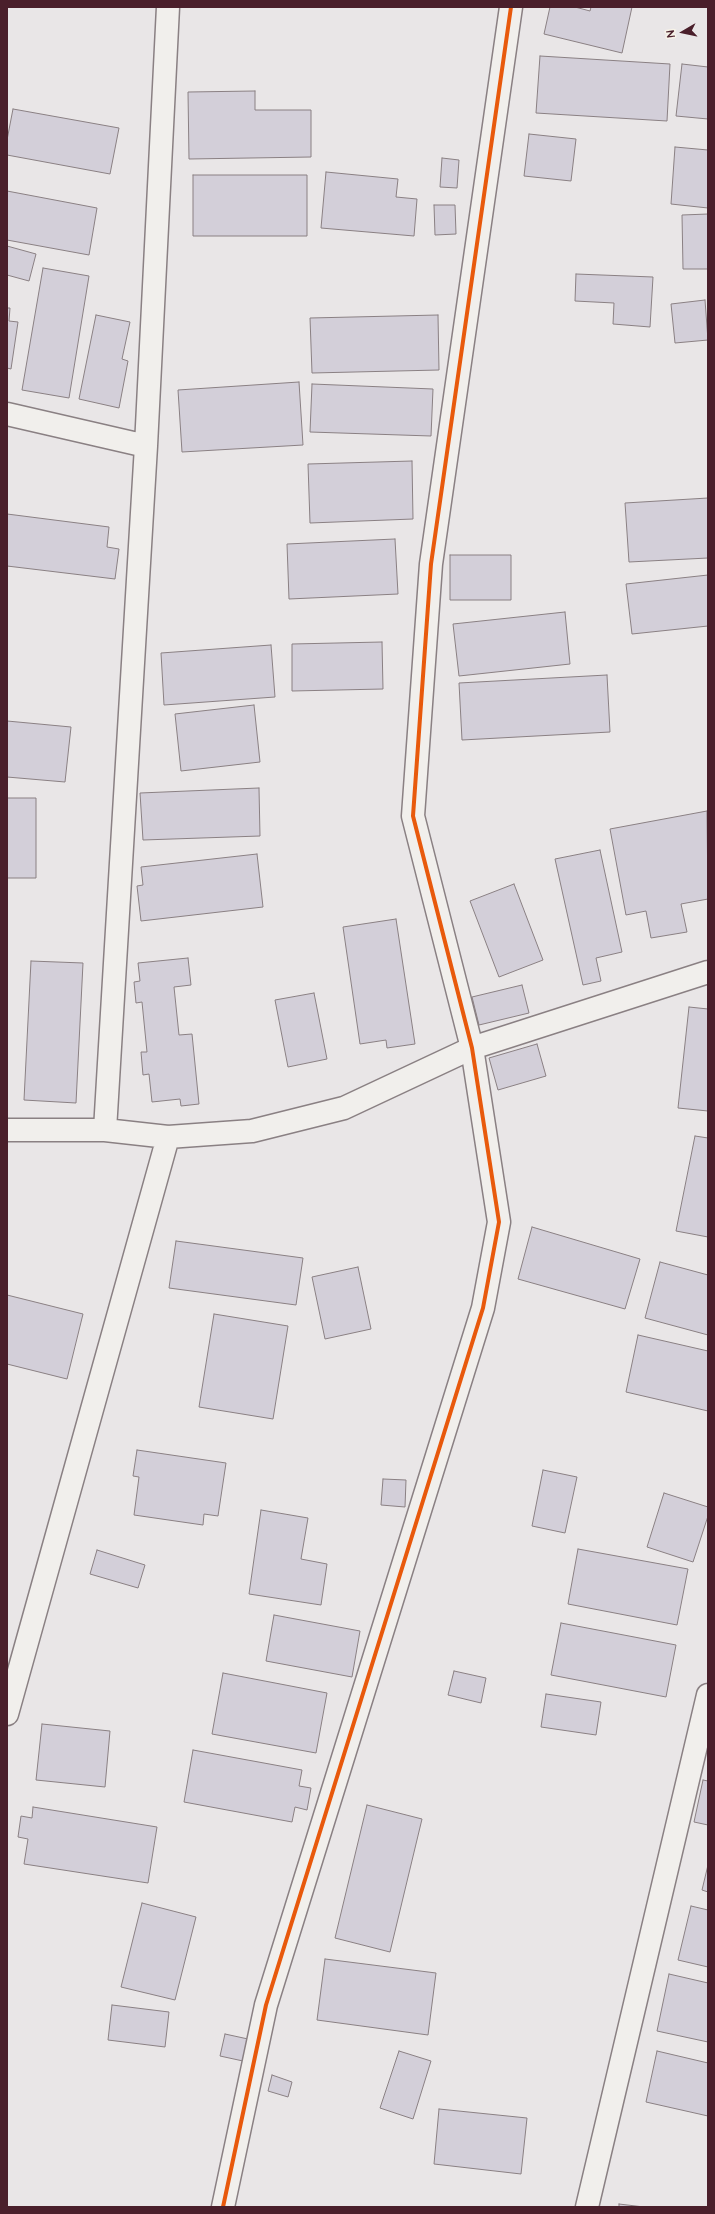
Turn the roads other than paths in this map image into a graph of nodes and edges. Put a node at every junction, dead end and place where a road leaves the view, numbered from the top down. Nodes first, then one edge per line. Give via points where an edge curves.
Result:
1 (168, 7) edge
2 (511, 7) edge
3 (7, 414) edge
4 (146, 446) junction
5 (708, 972) edge
6 (472, 1048) junction
7 (7, 1130) edge
8 (104, 1130) junction
9 (168, 1137) junction
10 (708, 1695) edge
11 (7, 1714) edge
12 (223, 2207) edge
13 (587, 2207) edge

1 - 4 street
2 - 6 street via 430,564 412,816
3 - 4 street
4 - 8 street
5 - 6 street
6 - 9 street via 344,1108 252,1131
6 - 12 street via 499,1222 483,1308 266,2005
7 - 8 street
8 - 9 street
9 - 11 street
10 - 13 street

